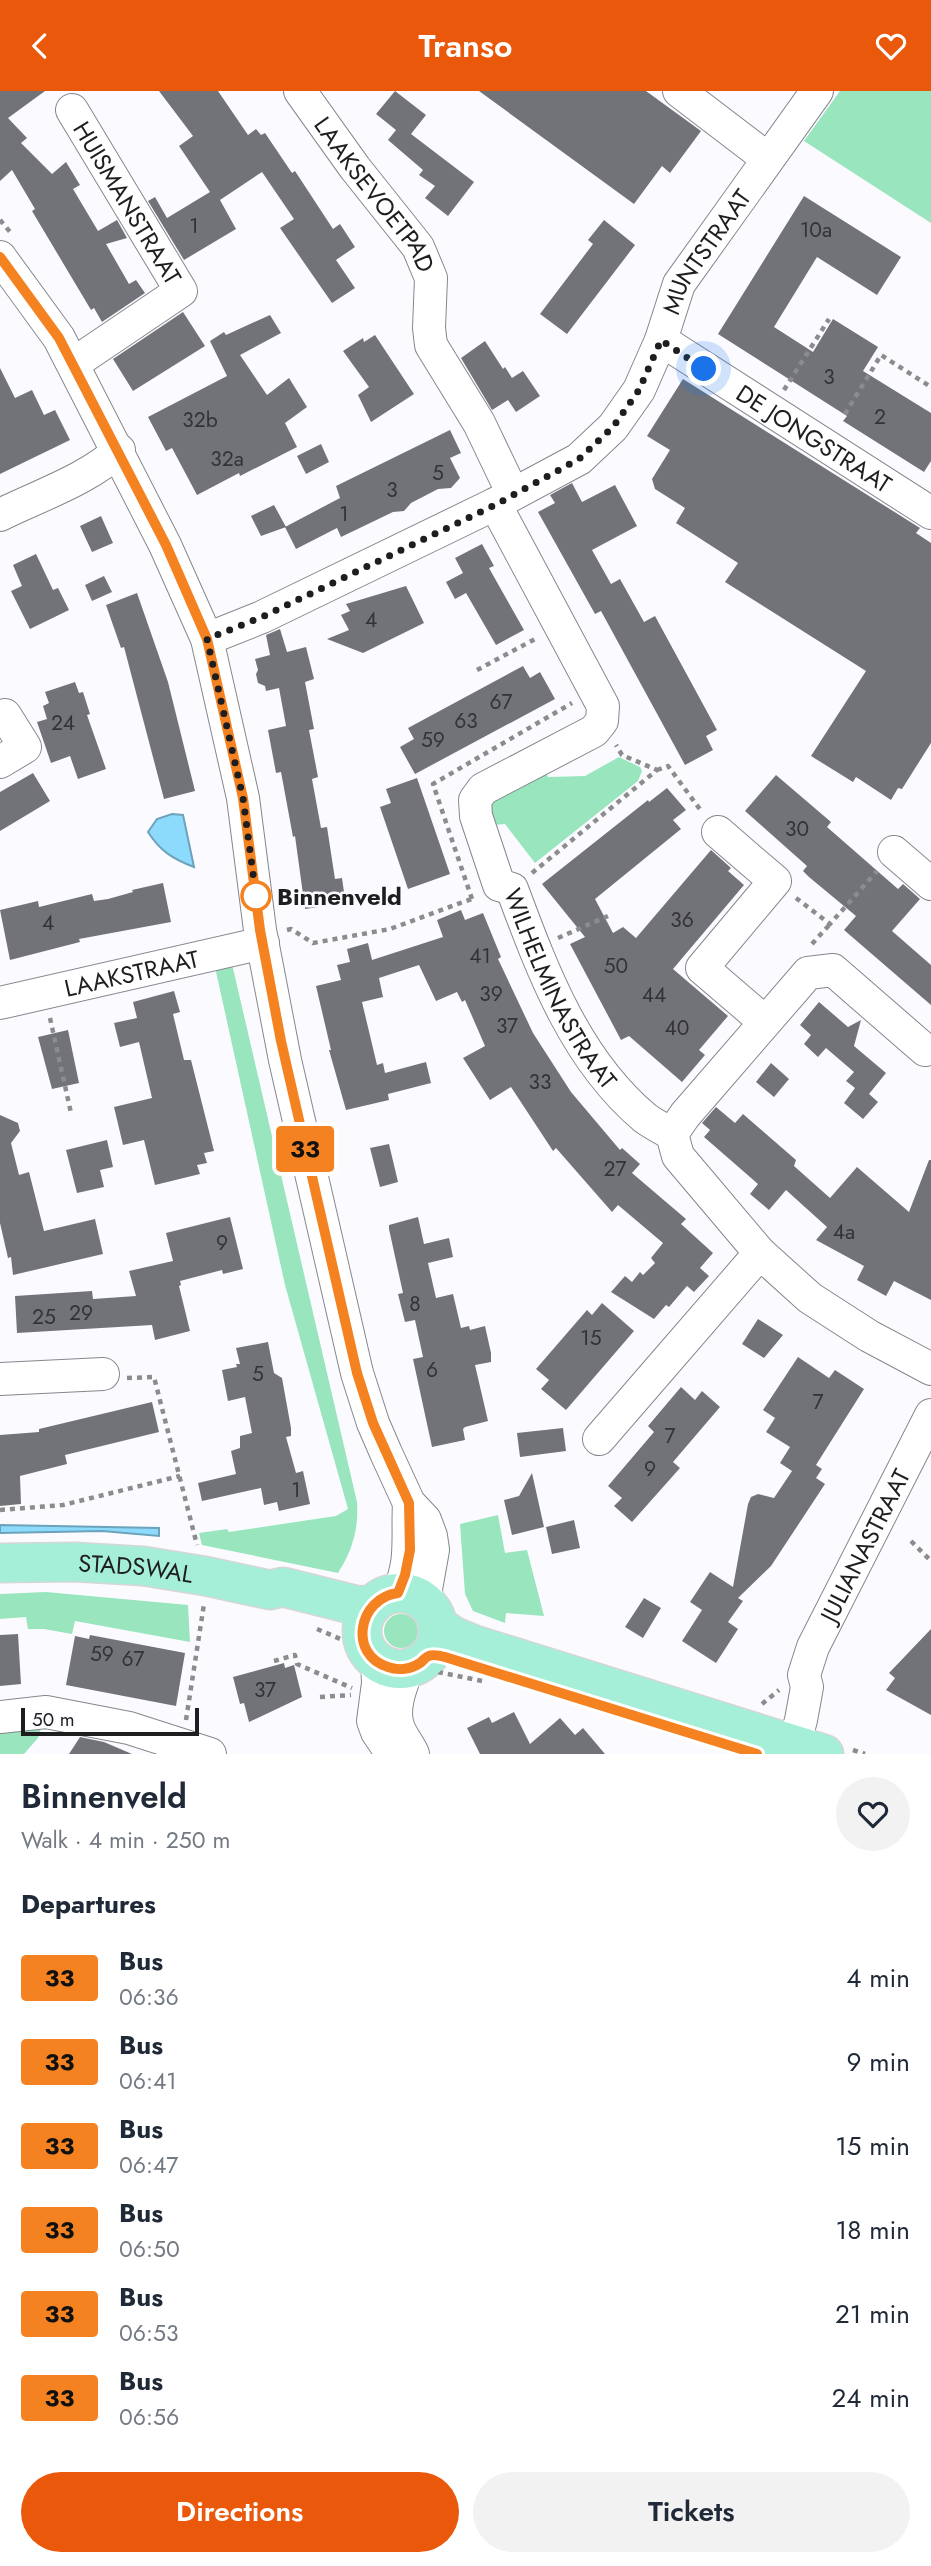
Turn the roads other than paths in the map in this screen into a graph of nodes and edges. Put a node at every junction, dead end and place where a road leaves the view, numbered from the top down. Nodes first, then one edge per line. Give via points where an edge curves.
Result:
1 (300, 91) edge
2 (679, 91) edge
3 (817, 91) edge
4 (72, 110) dead end
5 (768, 159) junction
6 (0, 257) edge
7 (661, 340) junction
8 (73, 364) junction
9 (118, 450) junction
10 (504, 499) junction
11 (931, 513) edge
12 (0, 515) edge
13 (207, 639) junction
14 (5, 715) dead end
15 (0, 762) edge
16 (718, 832) road end
17 (894, 852) road end
18 (931, 884) edge
19 (261, 936) junction
20 (0, 1003) edge
21 (765, 1022) junction
22 (925, 1050) dead end
23 (672, 1134) junction
24 (760, 1253) junction
25 (931, 1369) edge
26 (103, 1374) road end
27 (0, 1379) edge
28 (931, 1415) edge
29 (599, 1439) dead end
30 (0, 1563) edge
31 (387, 1643) junction
32 (0, 1717) edge
33 (785, 1750) edge
34 (196, 1751) edge
35 (392, 1754) edge
36 (413, 1754) edge

1 - 10 street, LAAKSEVOETPAD via 418,247 431,278 431,345 479,423
2 - 5 street
3 - 5 street, MUNTSTRAAT
4 - 8 street, HUISMANSTRAAT via 181,291
5 - 7 street, MUNTSTRAAT via 679,284
6 - 8 street
7 - 10 street, MUNTSTRAAT via 639,390 613,427 579,459
7 - 11 street, DE JONGSTRAAT
8 - 9 street
9 - 12 street via 92,470
9 - 13 street
10 - 13 street, MUNTSTRAAT via 262,617
10 - 23 street, WILHELMINASTRAAT via 560,626 603,706 602,721 594,731 483,789 475,800 476,816 570,1027 608,1080 646,1119
13 - 19 street via 243,798
14 - 15 street via 25,747
16 - 21 street via 775,881 702,968
17 - 18 street
19 - 20 street, LAAKSTRAAT
19 - 31 street via 357,1373 373,1423 409,1503 410,1550
21 - 22 street via 808,973 833,969
21 - 23 street
23 - 24 street via 678,1156
24 - 25 street via 810,1298
24 - 29 street
26 - 27 street
28 - 33 street, JULIANASTRAAT via 822,1629 804,1675 807,1687
30 - 31 main road, STADSWAL via 143,1566 205,1576 270,1590 279,1601
31 - 33 main road, STADSWAL
31 - 35 street via 373,1721
31 - 36 street via 400,1691 396,1718
32 - 34 street via 46,1712 129,1728

